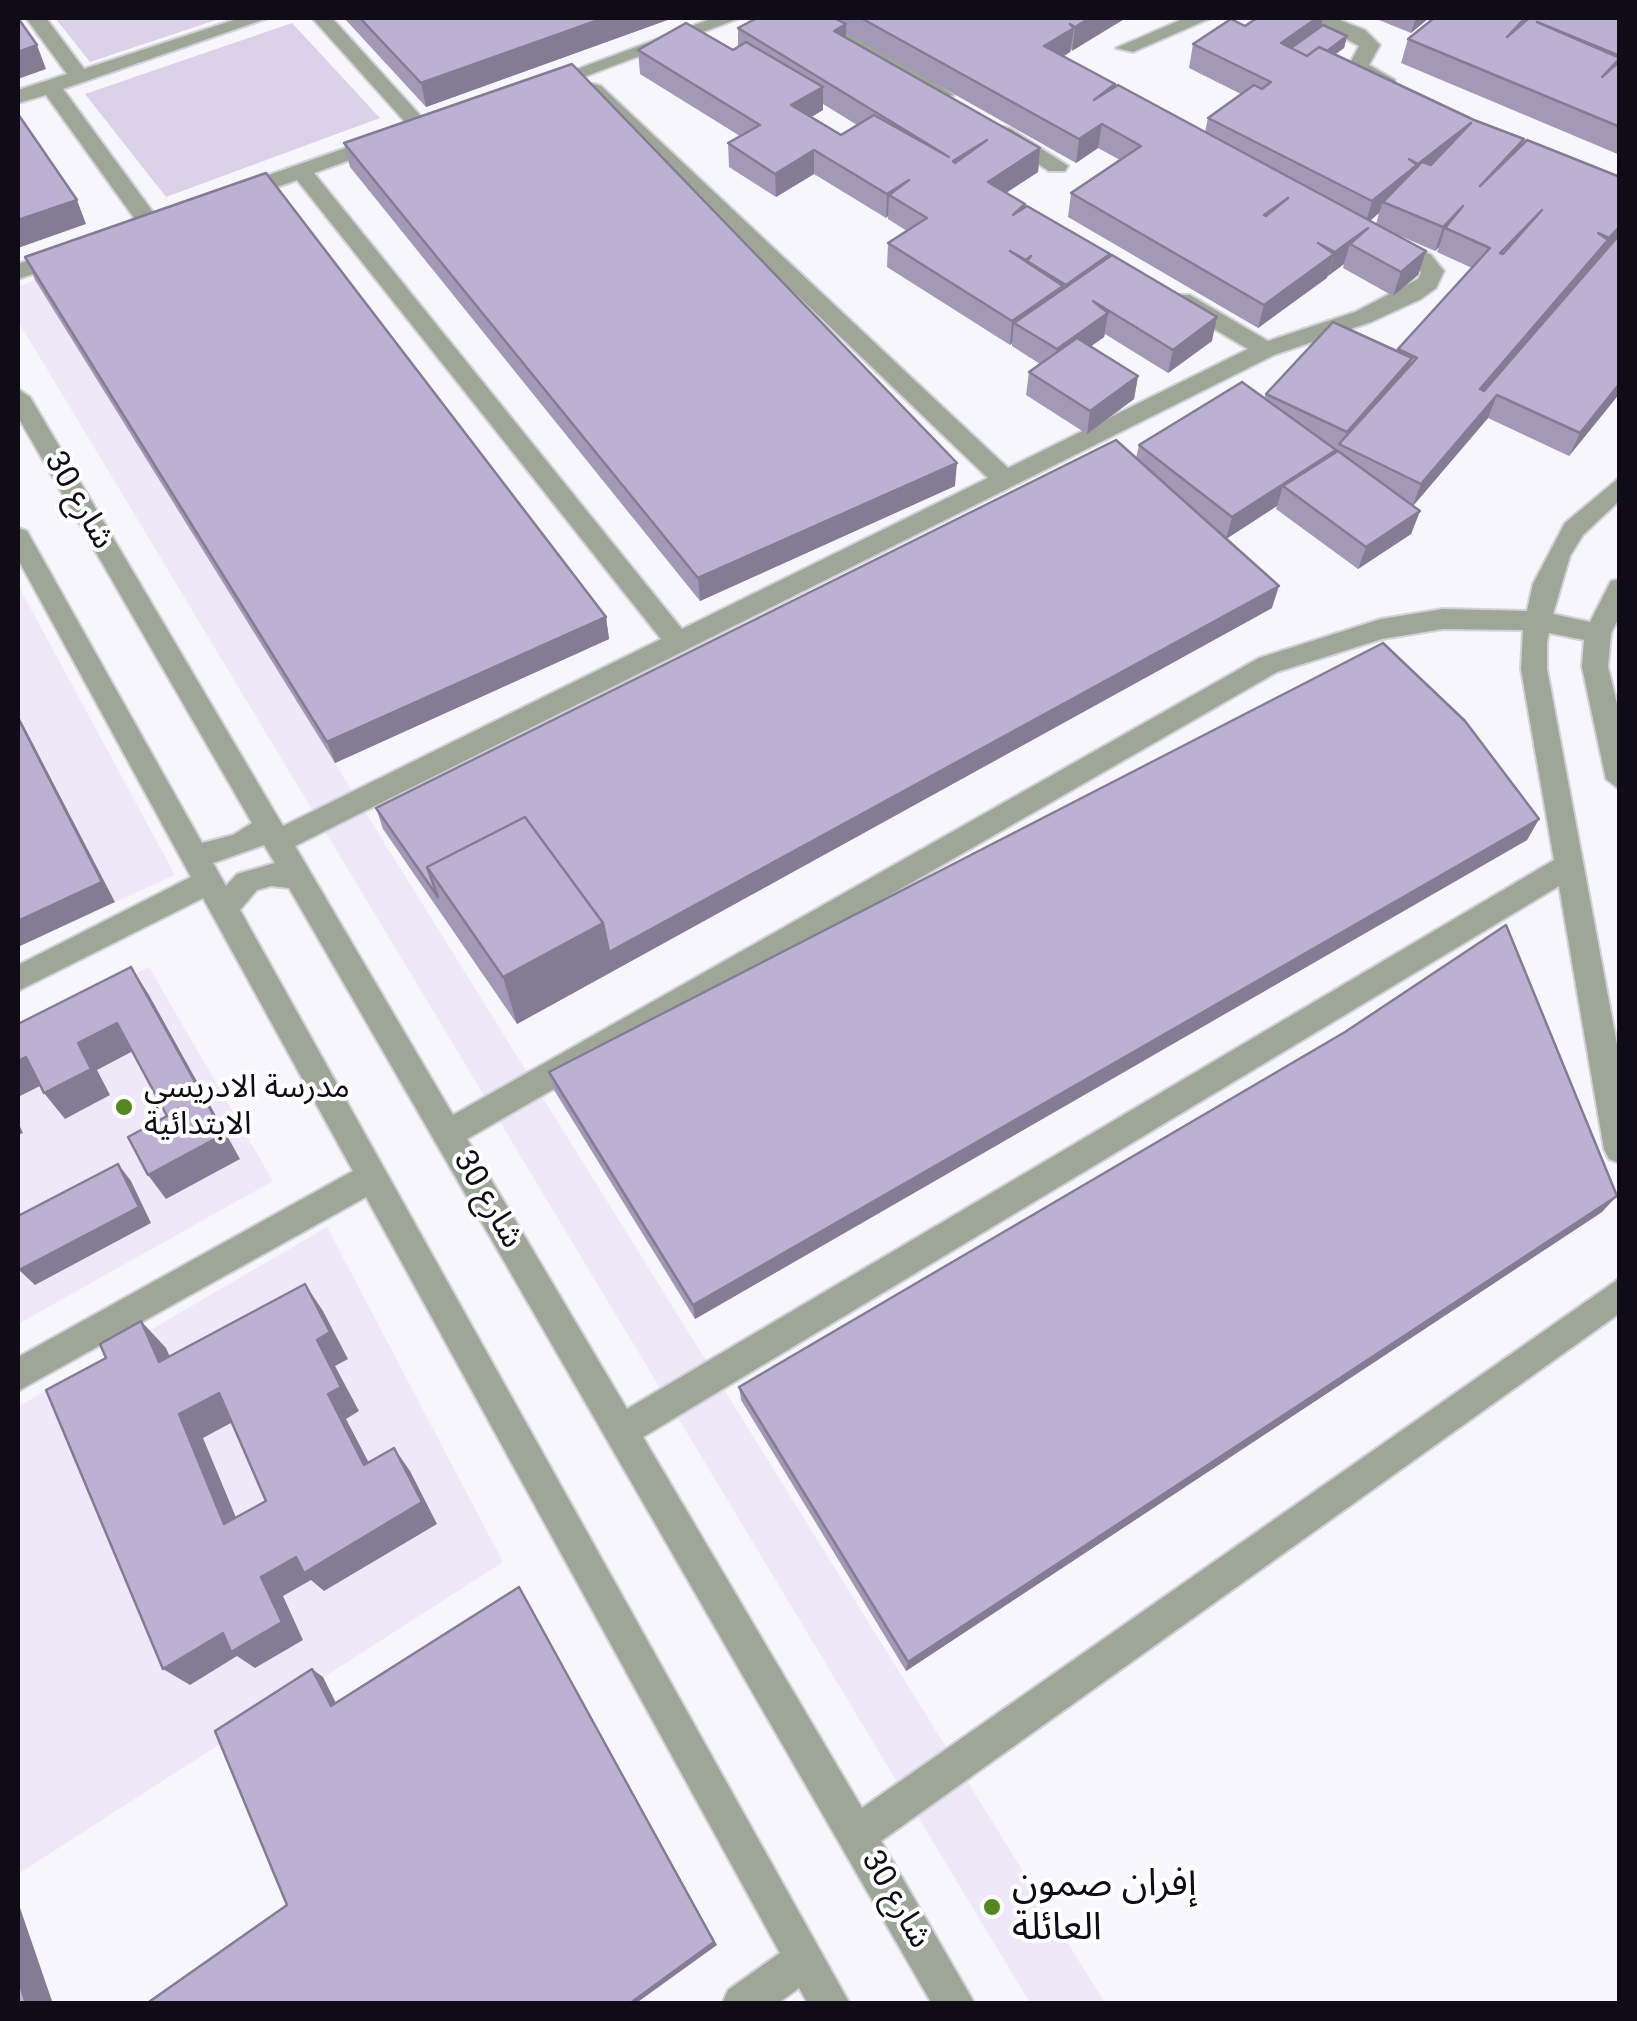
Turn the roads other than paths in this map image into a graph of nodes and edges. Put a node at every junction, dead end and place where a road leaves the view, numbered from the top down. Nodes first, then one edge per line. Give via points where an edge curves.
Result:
1 (36, 18) edge
2 (258, 18) edge
3 (322, 18) edge
4 (730, 18) edge
5 (819, 18) edge
6 (1201, 18) edge
7 (1319, 18) edge
8 (1126, 48) dead end
9 (577, 74) junction
10 (80, 76) junction
11 (50, 86) junction
12 (1401, 90) edge
13 (525, 92) edge
14 (18, 97) edge
15 (1058, 166) dead end
16 (301, 171) junction
17 (207, 204) edge
18 (151, 224) edge
19 (1372, 233) edge
20 (84, 248) edge
21 (18, 272) edge
22 (1154, 283) edge
23 (1266, 350) junction
24 (18, 398) edge
25 (1006, 480) junction
26 (1620, 484) edge
27 (18, 537) edge
28 (1620, 588) edge
29 (1538, 621) junction
30 (1598, 633) junction
31 (678, 642) junction
32 (1620, 779) edge
33 (272, 834) junction
34 (1570, 866) junction
35 (297, 877) junction
36 (208, 882) junction
37 (18, 979) edge
38 (448, 1134) junction
39 (1620, 1149) edge
40 (372, 1178) junction
41 (1620, 1293) edge
42 (18, 1375) edge
43 (621, 1431) junction
44 (857, 1835) junction
45 (805, 1959) junction
46 (742, 2004) edge
47 (830, 2004) edge
48 (955, 2004) edge

1 - 10 street
2 - 10 street
3 - 16 street via 429,125
4 - 9 street
5 - 15 street
6 - 8 street
7 - 12 street via 1358,34 1370,45 1358,67
9 - 13 street
9 - 25 street
10 - 11 street
11 - 14 street
11 - 18 street
16 - 17 street
16 - 31 street
19 - 23 street via 1423,260 1433,272 1428,283 1363,317
20 - 21 street
22 - 23 street
23 - 25 street
24 - 33 street, شارع 30
25 - 31 street
26 - 29 street via 1566,542
27 - 36 street
28 - 30 street
29 - 30 street
29 - 34 street via 1537,697
29 - 38 street via 1443,619 1382,628 1268,665
30 - 32 street via 1595,667
31 - 33 street
33 - 35 street, شارع 30
33 - 36 street via 241,845
34 - 39 street
34 - 43 street
35 - 36 street
35 - 38 street, شارع 30
36 - 37 street
36 - 40 street
38 - 43 street, شارع 30
40 - 42 street
40 - 45 street
41 - 44 street
43 - 44 street, شارع 30
44 - 48 street, شارع 30
45 - 46 street
45 - 47 street

